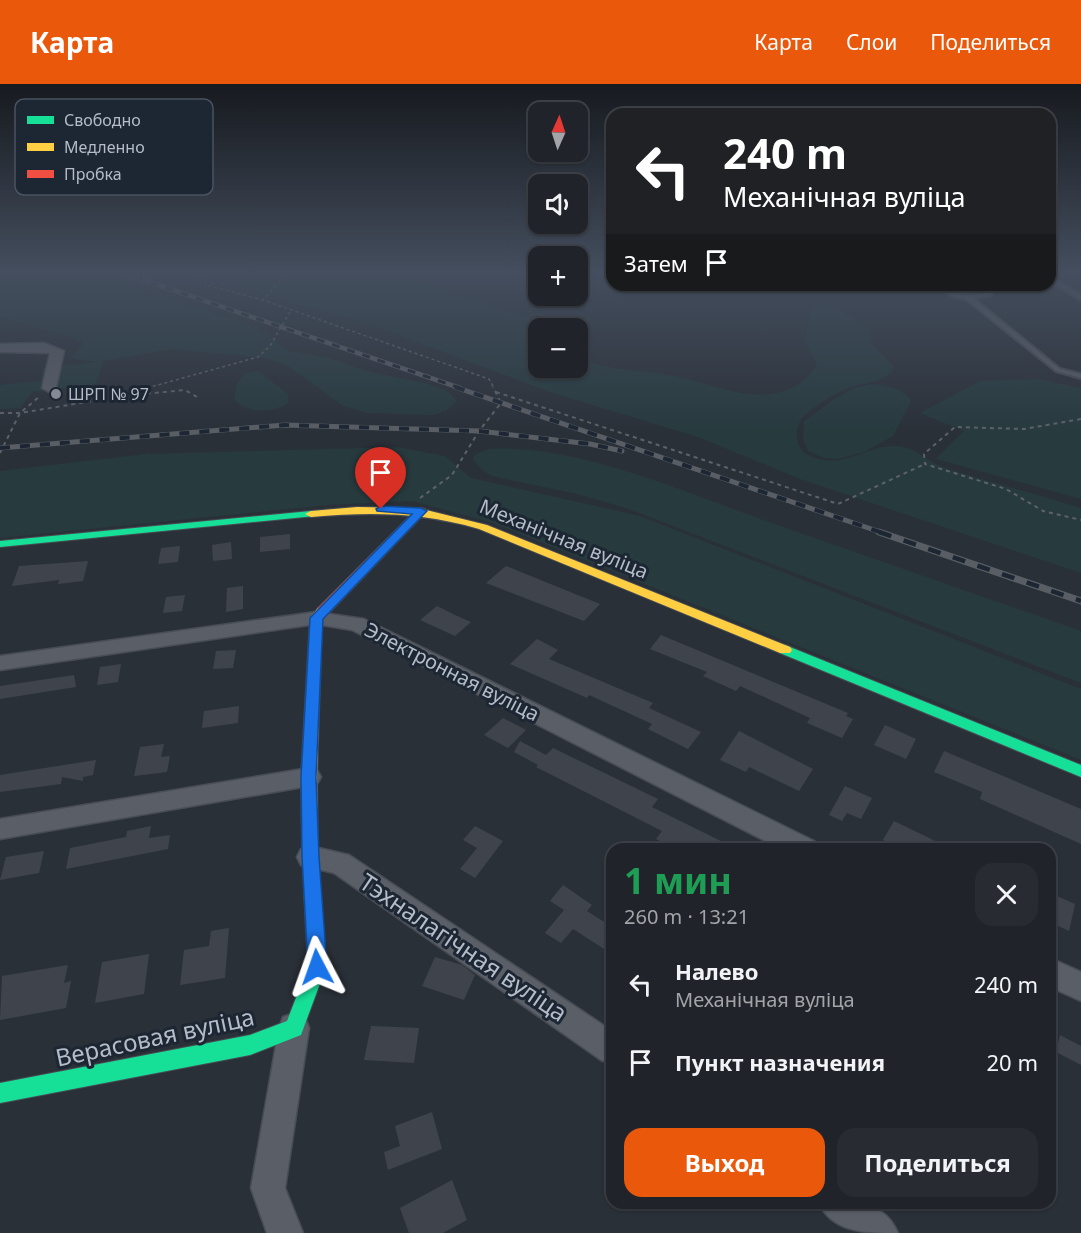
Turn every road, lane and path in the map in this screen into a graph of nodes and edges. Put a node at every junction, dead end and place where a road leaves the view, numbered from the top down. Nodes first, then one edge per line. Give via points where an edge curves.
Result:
1 (282, 326) edge
2 (335, 326) edge
3 (1003, 326) edge
4 (3, 346) edge
5 (1081, 376) edge
6 (49, 388) joint
7 (496, 392) junction
8 (116, 397) junction
9 (199, 398) dead end
10 (0, 413) edge
11 (20, 413) junction
12 (1081, 419) edge
13 (0, 453) edge
14 (925, 464) junction
15 (421, 511) junction
16 (1081, 520) edge
17 (0, 544) edge
18 (316, 618) junction
19 (0, 663) edge
20 (1081, 771) edge
21 (309, 777) junction
22 (0, 829) edge
23 (793, 843) edge
24 (310, 857) junction
25 (1056, 975) edge
26 (1081, 987) edge
27 (294, 1028) junction
28 (606, 1045) edge
29 (0, 1093) edge
30 (845, 1209) edge
31 (285, 1233) edge
32 (880, 1233) edge

1 - 8 path via 258,357
2 - 7 path via 489,380
3 - 5 lane via 1058,370
4 - 6 street via 57,351
6 - 11 path
7 - 14 path via 838,504
7 - 15 path via 501,403 452,475 420,498
8 - 9 path via 185,390
8 - 11 path
10 - 11 path
11 - 13 path
12 - 14 path via 1024,429 955,427 924,454
14 - 16 path via 1006,489 1043,511
15 - 17 street, Механічная вуліца via 359,509
15 - 18 street
15 - 20 street, Механічная вуліца via 494,531
18 - 19 street, Электронная вуліца
18 - 21 street
18 - 23 street, Электронная вуліца via 357,624
21 - 22 street
21 - 24 street
24 - 27 street via 317,967
24 - 28 street, Тэхналагічная вуліца via 340,863
25 - 26 street
27 - 29 street, Верасовая вуліца via 250,1045
27 - 31 street via 267,1188
30 - 32 street

